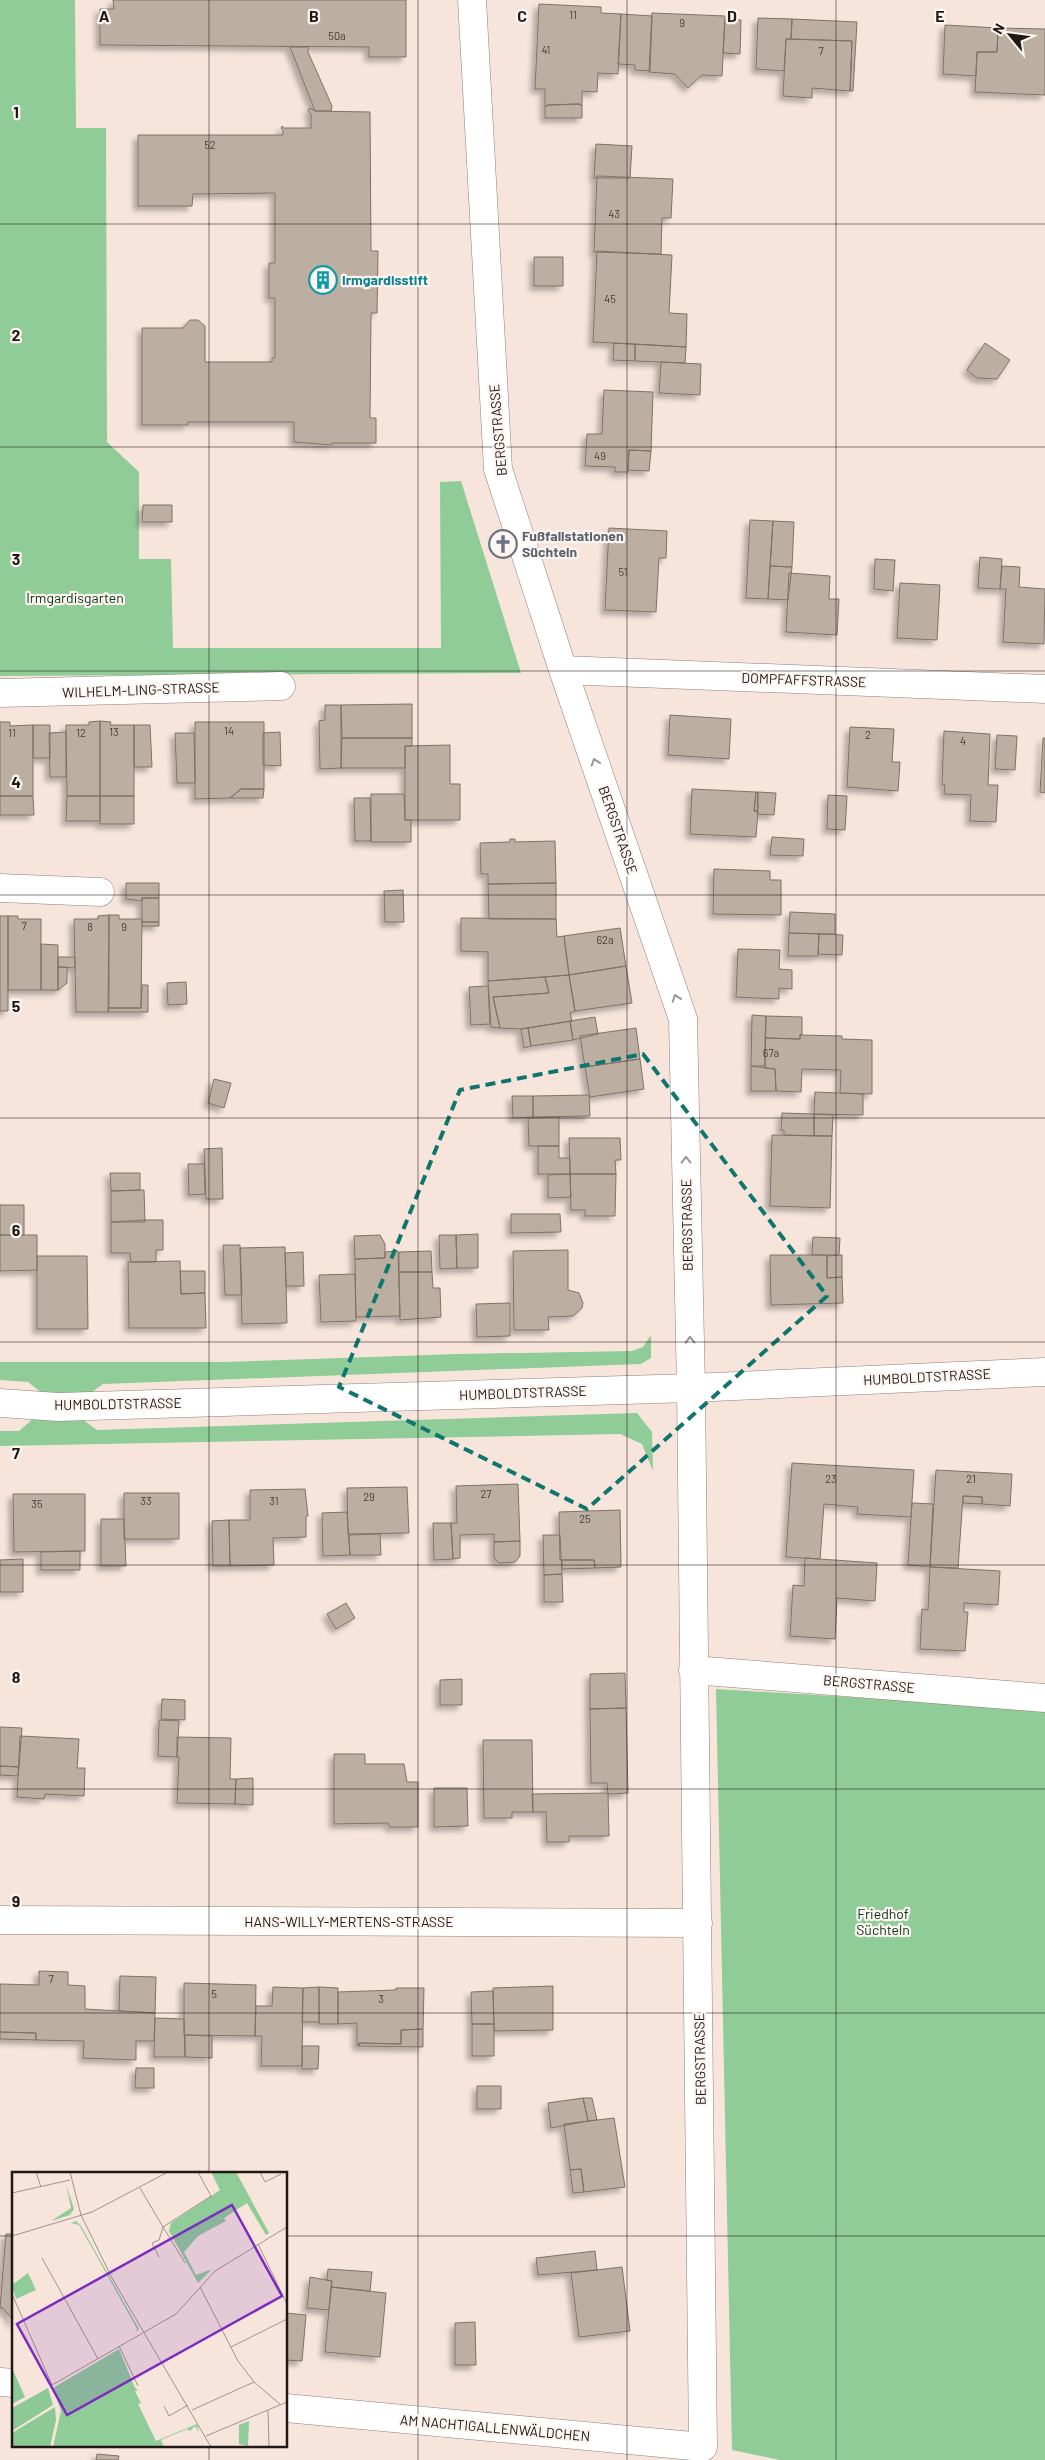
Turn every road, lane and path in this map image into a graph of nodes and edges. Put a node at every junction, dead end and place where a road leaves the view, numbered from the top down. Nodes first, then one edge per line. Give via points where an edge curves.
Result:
1 (472, 0) edge
2 (563, 670) junction
3 (281, 686) dead end
4 (1045, 689) edge
5 (0, 693) edge
6 (0, 888) edge
7 (100, 892) dead end
8 (1045, 1372) edge
9 (691, 1388) junction
10 (0, 1403) edge
11 (693, 1670) junction
12 (1045, 1698) edge
13 (0, 1920) edge
14 (698, 1923) junction
15 (288, 2408) edge
16 (703, 2447) joint

1 - 2 street, BERGSTRASSE via 498,469
2 - 4 street, DOMPFAFFSTRASSE
9 -> 2 street, BERGSTRASSE via 683,1019
3 - 5 street, WILHELM-LING-STRASSE
6 - 7 street
8 - 9 street, HUMBOLDTSTRASSE
9 - 10 street, HUMBOLDTSTRASSE via 58,1407
9 - 11 street, BERGSTRASSE
11 - 12 street, BERGSTRASSE
11 - 14 street, BERGSTRASSE
13 - 14 street, HANS-WILLY-MERTENS-STRASSE
14 - 16 street, BERGSTRASSE
15 - 16 street, AM NACHTIGALLENWÄLDCHEN

